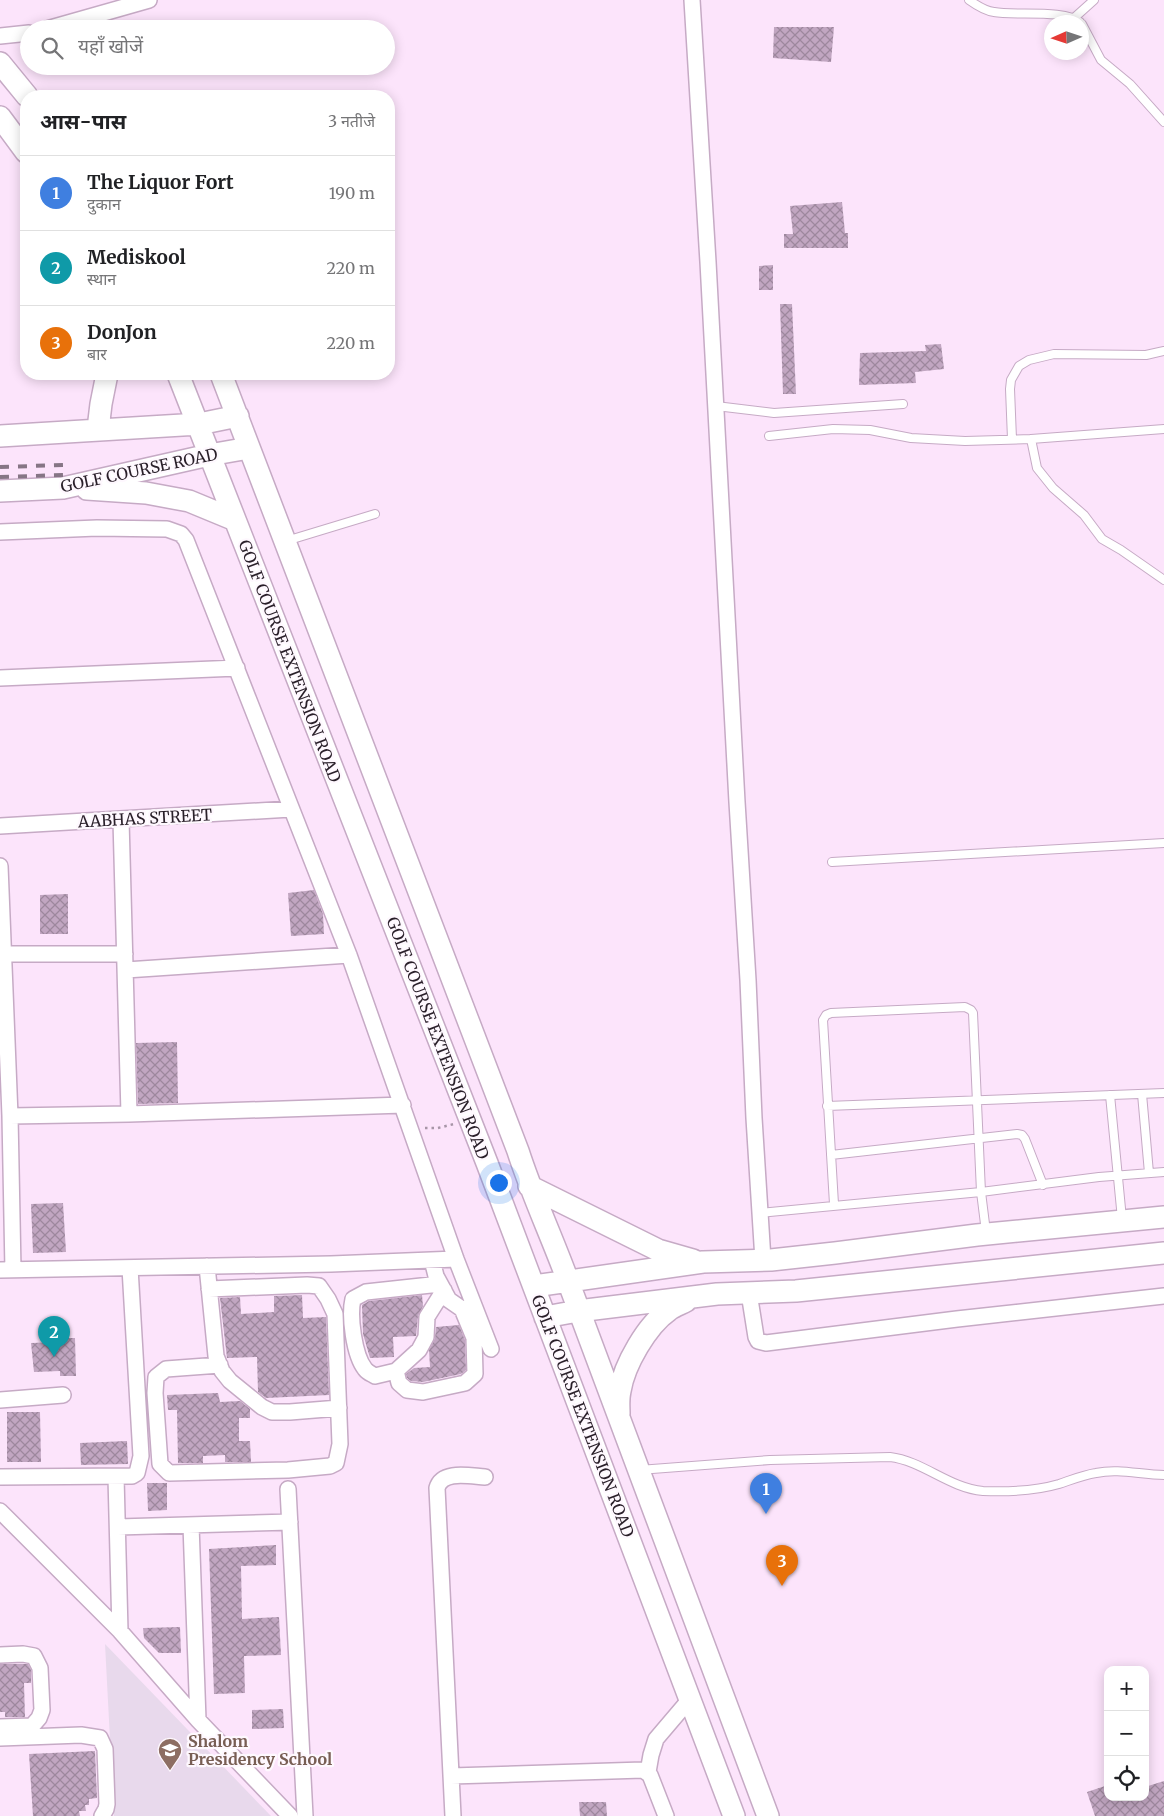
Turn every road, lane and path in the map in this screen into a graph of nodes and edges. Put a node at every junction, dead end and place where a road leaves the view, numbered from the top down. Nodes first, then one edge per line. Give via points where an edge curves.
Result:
1 (149, 0) edge
2 (692, 0) edge
3 (969, 0) edge
4 (1094, 0) edge
5 (1056, 15) edge
6 (1084, 15) edge
7 (79, 20) edge
8 (20, 33) edge
9 (0, 36) edge
10 (1089, 39) edge
11 (0, 63) edge
12 (22, 90) edge
13 (0, 118) edge
14 (1164, 122) edge
15 (20, 144) edge
16 (1164, 351) edge
17 (107, 380) edge
18 (181, 380) edge
19 (223, 380) edge
20 (903, 404) dead end
21 (716, 406) junction
22 (238, 416) junction
23 (199, 424) junction
24 (98, 429) junction
25 (1164, 429) edge
26 (0, 436) edge
27 (769, 436) dead end
28 (1031, 438) junction
29 (1012, 439) junction
30 (249, 448) junction
31 (209, 455) junction
32 (63, 488) junction
33 (0, 491) edge
34 (375, 514) dead end
35 (235, 520) junction
36 (0, 532) edge
37 (285, 542) junction
38 (1164, 580) edge
39 (237, 668) junction
40 (0, 678) edge
41 (290, 809) junction
42 (121, 820) junction
43 (0, 826) edge
44 (1164, 843) edge
45 (832, 862) dead end
46 (0, 866) edge
47 (2, 954) edge
48 (125, 954) junction
49 (349, 954) junction
50 (126, 970) junction
51 (4, 1067) edge
52 (1164, 1093) edge
53 (1142, 1094) junction
54 (1110, 1095) junction
55 (978, 1099) junction
56 (403, 1105) junction
57 (827, 1106) junction
58 (129, 1114) junction
59 (10, 1116) junction
60 (470, 1119) junction
61 (411, 1128) junction
62 (979, 1138) junction
63 (831, 1155) junction
64 (5, 1165) edge
65 (1164, 1172) edge
66 (1149, 1173) junction
67 (1117, 1176) junction
68 (1043, 1185) junction
69 (529, 1186) junction
70 (981, 1192) junction
71 (834, 1204) junction
72 (760, 1213) junction
73 (1164, 1217) edge
74 (1122, 1221) junction
75 (987, 1234) junction
76 (896, 1246) junction
77 (1164, 1253) edge
78 (456, 1259) junction
79 (432, 1260) junction
80 (763, 1260) junction
81 (703, 1262) junction
82 (206, 1266) junction
83 (130, 1268) junction
84 (6, 1270) edge
85 (900, 1280) junction
86 (568, 1281) junction
87 (534, 1286) junction
88 (442, 1287) junction
89 (209, 1290) junction
90 (748, 1293) junction
91 (1164, 1296) edge
92 (693, 1297) junction
93 (578, 1310) junction
94 (545, 1317) junction
95 (491, 1348) dead end
96 (220, 1365) junction
97 (396, 1371) junction
98 (63, 1395) dead end
99 (0, 1400) edge
100 (338, 1408) junction
101 (619, 1421) junction
102 (637, 1470) junction
103 (485, 1476) dead end
104 (1164, 1476) edge
105 (0, 1477) edge
106 (116, 1477) junction
107 (288, 1489) dead end
108 (0, 1511) edge
109 (290, 1522) junction
110 (191, 1525) junction
111 (118, 1528) junction
112 (120, 1632) junction
113 (0, 1655) edge
114 (690, 1699) junction
115 (198, 1720) junction
116 (0, 1727) edge
117 (0, 1738) edge
118 (648, 1772) junction
119 (451, 1776) junction
120 (102, 1816) edge
121 (290, 1816) edge
122 (305, 1816) edge
123 (453, 1816) edge
124 (666, 1816) edge
125 (734, 1816) edge
126 (768, 1816) edge

1 - 7 street
2 - 21 street
3 - 5 lane via 994,13
4 - 6 lane
8 - 9 street
10 - 14 lane via 1101,60 1130,84
11 - 12 main road
13 - 15 main road
16 - 29 lane via 1146,355 1054,354 1029,360 1019,366 1011,380
17 - 24 main road
18 - 23 main road, GOLF COURSE EXTENSION ROAD
19 - 22 main road, GOLF COURSE EXTENSION ROAD
20 - 21 lane via 774,413
21 - 72 street
22 - 23 main road, GOLF COURSE ROAD
22 - 30 main road, GOLF COURSE EXTENSION ROAD
23 - 24 main road, GOLF COURSE ROAD
23 - 31 main road, GOLF COURSE EXTENSION ROAD
24 - 26 main road, GOLF COURSE ROAD
25 - 28 lane
27 - 29 lane via 870,430 922,439
28 - 29 lane
28 - 38 lane via 1037,468 1053,488 1084,515 1102,539
30 - 31 main road, GOLF COURSE ROAD
30 - 37 main road, GOLF COURSE EXTENSION ROAD
31 - 32 main road, GOLF COURSE ROAD
31 - 35 main road, GOLF COURSE EXTENSION ROAD
32 - 33 main road, GOLF COURSE ROAD
32 - 35 main road via 146,493 189,501
34 - 37 lane
35 - 60 main road, GOLF COURSE EXTENSION ROAD
36 - 39 street via 97,528 176,530 186,540
37 - 69 main road, GOLF COURSE EXTENSION ROAD
39 - 40 street
39 - 41 street
41 - 42 street, AABHAS STREET
41 - 49 street
42 - 43 street, AABHAS STREET
42 - 48 street
44 - 45 lane
46 - 47 street
47 - 48 street
47 - 51 street
48 - 50 street
49 - 50 street
49 - 56 street
50 - 58 street
51 - 59 street
52 - 53 lane
53 - 54 lane
53 - 66 lane
54 - 55 lane
54 - 67 lane
55 - 57 lane
55 - 57 lane via 971,1010 965,1007 869,1011 831,1013 823,1020
55 - 62 lane
56 - 58 street
56 - 61 street
57 - 63 lane
58 - 59 street
59 - 64 street
60 - 61 path via 438,1128
60 - 87 main road, GOLF COURSE EXTENSION ROAD
61 - 78 street
62 - 63 lane
62 - 68 lane via 1022,1135
62 - 70 lane
63 - 71 lane
64 - 84 street
65 - 66 lane
66 - 67 lane
67 - 68 lane
67 - 74 lane
68 - 70 lane
69 - 81 main road via 658,1250
69 - 86 main road, GOLF COURSE EXTENSION ROAD
70 - 71 lane
70 - 75 lane
71 - 72 lane
72 - 80 street
73 - 74 main road
74 - 75 main road
75 - 76 main road
76 - 80 main road
76 - 85 main road
77 - 85 main road
78 - 79 street
78 - 95 street
79 - 82 street
79 - 88 street
80 - 81 main road
81 - 86 main road
82 - 83 street
82 - 89 street
83 - 84 street
83 - 106 street via 141,1456 137,1473
85 - 90 main road
86 - 87 main road
86 - 93 main road, GOLF COURSE EXTENSION ROAD
87 - 94 main road, GOLF COURSE EXTENSION ROAD
88 - 97 street via 427,1316 426,1338
88 - 97 street via 449,1300 462,1309 474,1338 475,1374 466,1382 423,1392 407,1390 398,1383
88 - 97 street via 366,1292 353,1299 350,1310 358,1356 366,1371 376,1376
89 - 96 street via 216,1356
89 - 100 street via 319,1286 335,1314
90 - 91 street via 756,1338 766,1343
90 - 92 main road
92 - 93 main road
92 - 101 main road via 669,1309 638,1346 620,1391
93 - 94 main road
93 - 101 main road, GOLF COURSE EXTENSION ROAD
94 - 114 main road, GOLF COURSE EXTENSION ROAD
96 - 100 street via 236,1386 272,1412
96 - 100 street via 166,1370 156,1377 154,1393 160,1464 169,1473 330,1466 336,1463 340,1444
98 - 99 street
101 - 102 main road, GOLF COURSE EXTENSION ROAD
102 - 104 lane via 770,1460 890,1457 909,1462 955,1484 983,1490 1040,1488 1105,1471
102 - 126 main road, GOLF COURSE EXTENSION ROAD
103 - 119 street via 444,1477 437,1488
105 - 106 street
106 - 111 street
107 - 109 street
108 - 112 street
109 - 110 street
109 - 122 street
110 - 111 street
110 - 115 street
111 - 112 street
112 - 115 street
113 - 116 street via 34,1656 40,1668 42,1710 32,1726
114 - 118 street via 656,1738
114 - 125 main road, GOLF COURSE EXTENSION ROAD
115 - 121 street
117 - 120 street via 81,1734 100,1738 105,1749 107,1804
118 - 119 street via 636,1769
118 - 124 street
119 - 123 street

